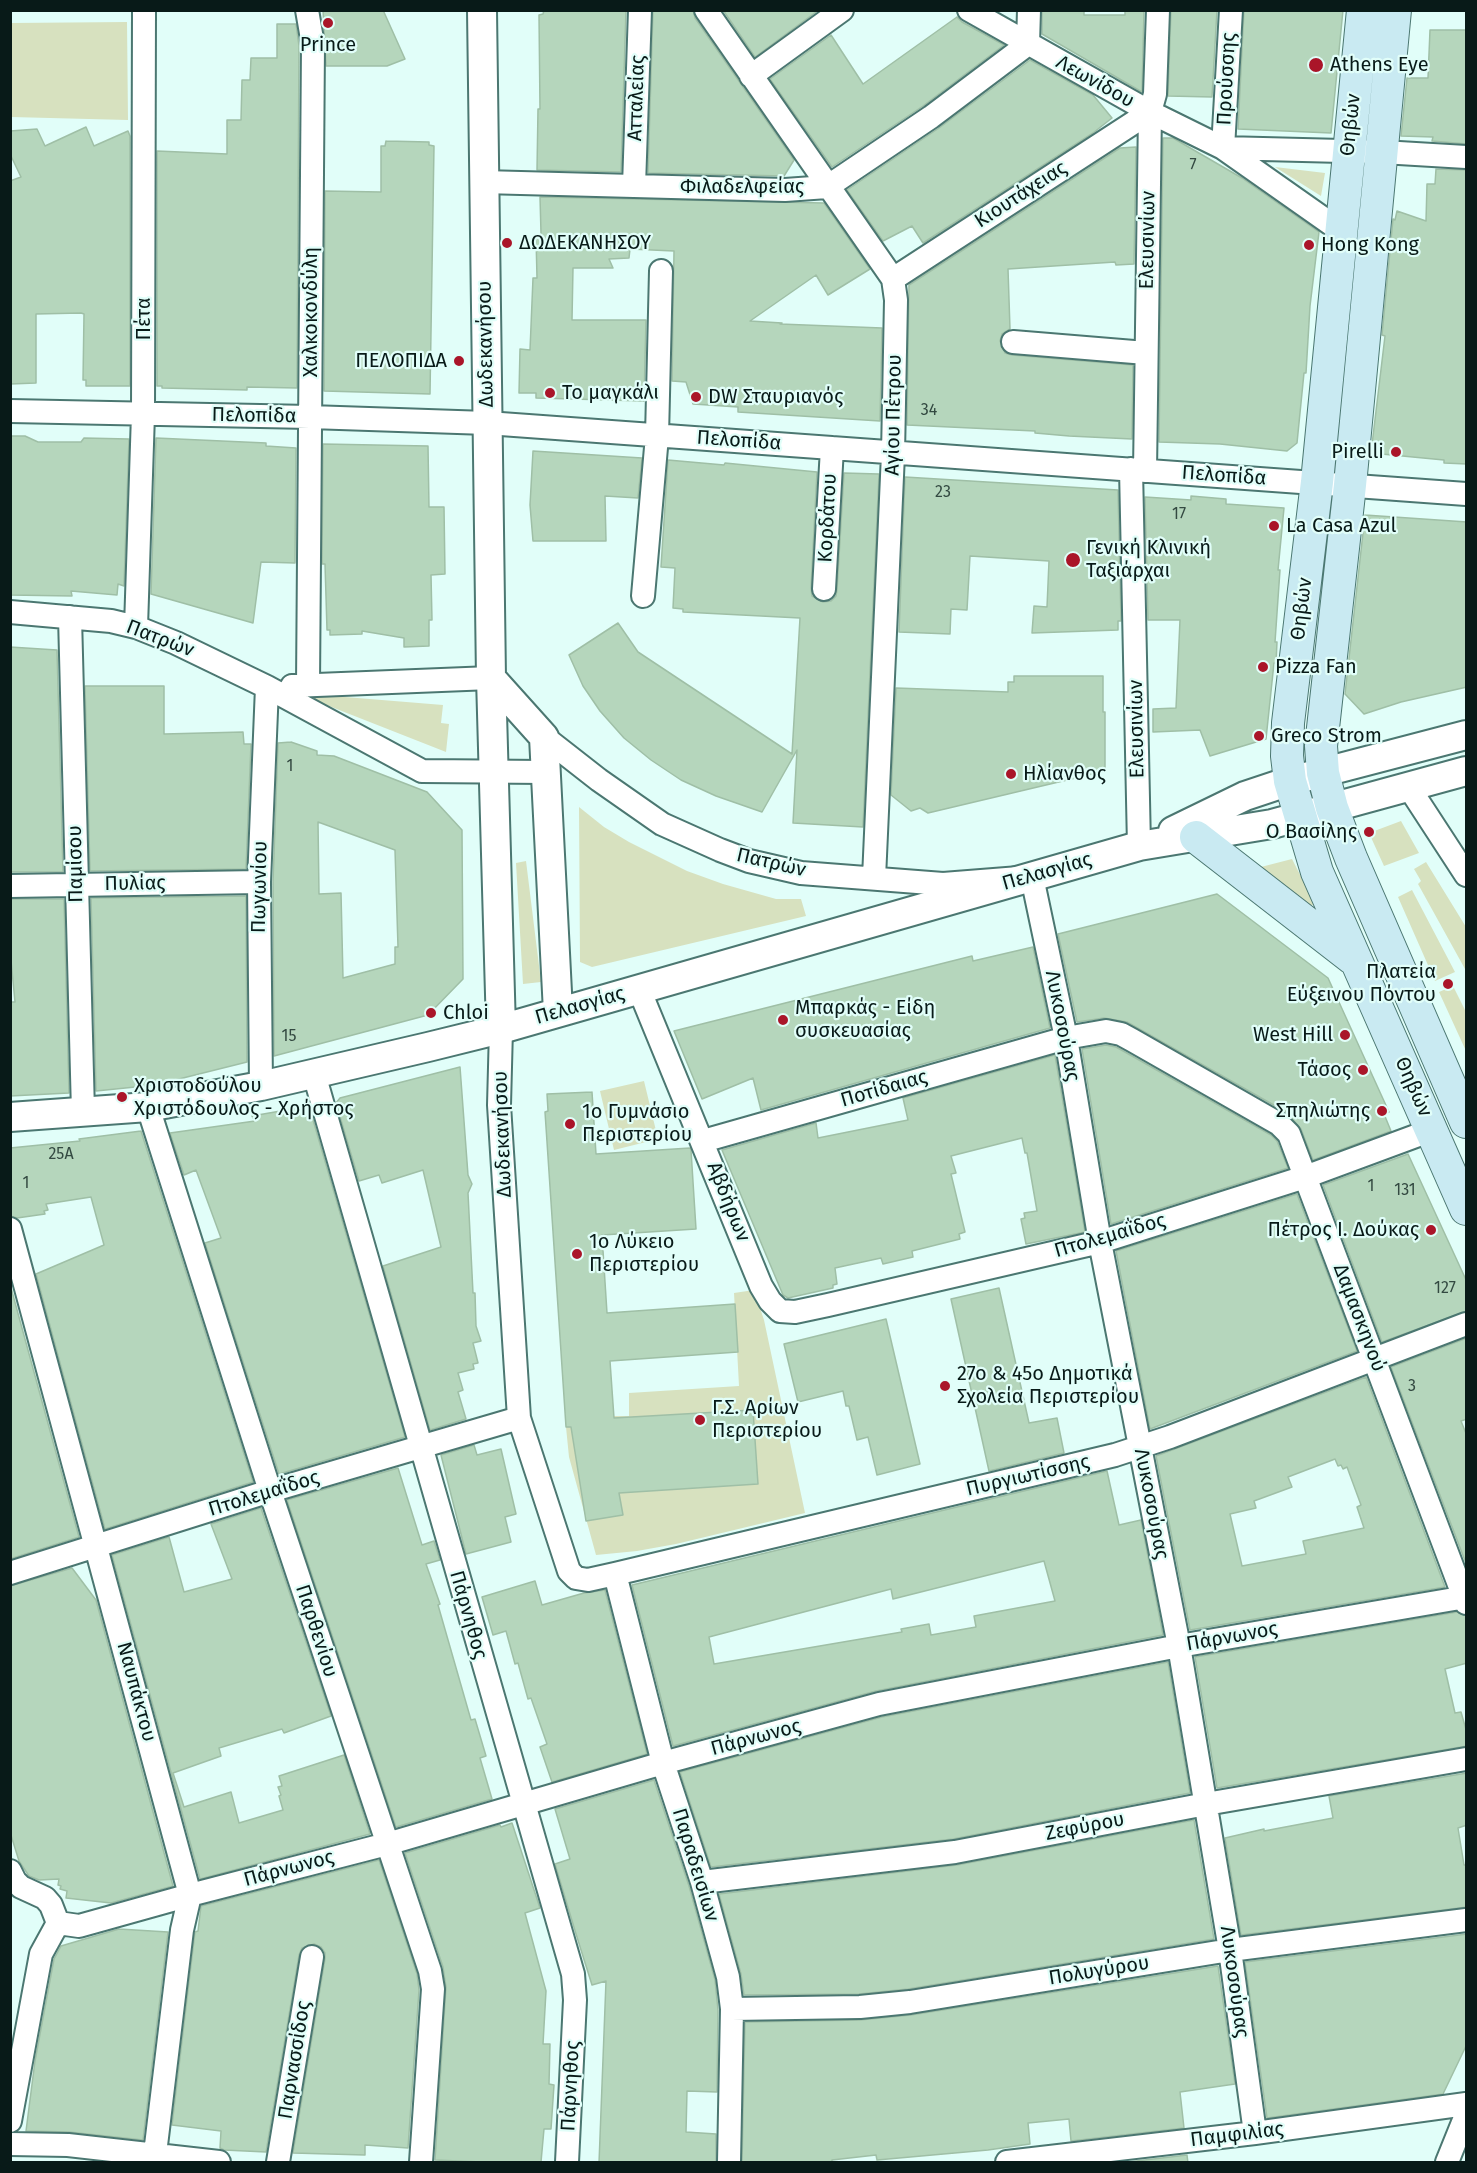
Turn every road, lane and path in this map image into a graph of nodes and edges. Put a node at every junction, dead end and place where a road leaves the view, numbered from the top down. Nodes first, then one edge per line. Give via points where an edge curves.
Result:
1 (144, 10) edge
2 (307, 10) edge
3 (460, 10) edge
4 (482, 10) edge
5 (640, 10) edge
6 (706, 10) edge
7 (842, 10) edge
8 (969, 10) edge
9 (1029, 10) edge
10 (1158, 10) edge
11 (1231, 10) edge
12 (1363, 10) edge
13 (1395, 10) edge
14 (1028, 44) junction
15 (481, 53) junction
16 (752, 76) junction
17 (1150, 112) junction
18 (1223, 148) junction
19 (1348, 152) junction
20 (1382, 152) junction
21 (1467, 157) edge
22 (483, 182) junction
23 (634, 186) junction
24 (827, 186) junction
25 (1341, 231) junction
26 (661, 271) dead end
27 (893, 279) junction
28 (1013, 342) dead end
29 (1146, 353) junction
30 (10, 411) edge
31 (143, 414) junction
32 (310, 417) junction
33 (487, 423) junction
34 (657, 436) junction
35 (832, 448) junction
36 (893, 454) junction
37 (1138, 470) junction
38 (1317, 482) junction
39 (1350, 485) junction
40 (1467, 494) edge
41 (824, 589) dead end
42 (643, 596) dead end
43 (10, 612) edge
44 (70, 616) junction
45 (136, 627) junction
46 (490, 678) junction
47 (308, 686) junction
48 (267, 687) junction
49 (1467, 735) edge
50 (544, 737) junction
51 (1467, 771) edge
52 (493, 772) junction
53 (546, 772) junction
54 (1323, 773) junction
55 (1290, 781) junction
56 (1408, 786) junction
57 (1332, 808) junction
58 (1299, 816) junction
59 (1196, 837) junction
60 (1139, 846) junction
61 (1467, 875) edge
62 (1032, 877) junction
63 (874, 878) junction
64 (259, 882) junction
65 (76, 885) junction
66 (10, 886) edge
67 (1357, 962) junction
68 (639, 989) junction
69 (558, 1012) junction
70 (501, 1029) junction
71 (1066, 1038) junction
72 (314, 1074) junction
73 (261, 1086) junction
74 (148, 1107) junction
75 (83, 1112) junction
76 (10, 1117) edge
77 (1467, 1122) edge
78 (1432, 1130) junction
79 (703, 1141) junction
80 (1305, 1177) junction
81 (1467, 1209) edge
82 (10, 1229) edge
83 (1100, 1242) junction
84 (780, 1311) joint
85 (1467, 1324) edge
86 (1375, 1359) junction
87 (519, 1418) junction
88 (420, 1448) junction
89 (1140, 1448) junction
90 (270, 1491) junction
91 (96, 1547) junction
92 (10, 1573) edge
93 (615, 1574) junction
94 (576, 1578) joint
95 (1466, 1599) edge
96 (1179, 1646) junction
97 (1467, 1759) edge
98 (663, 1763) junction
99 (1206, 1804) junction
100 (523, 1805) junction
101 (387, 1844) junction
102 (10, 1871) edge
103 (702, 1882) junction
104 (190, 1895) junction
105 (1467, 1920) edge
106 (58, 1923) junction
107 (1230, 1950) junction
108 (312, 1957) dead end
109 (732, 2009) junction
110 (16, 2047) edge
111 (1467, 2104) edge
112 (1467, 2115) edge
113 (10, 2121) edge
114 (1255, 2133) junction
115 (10, 2144) edge
116 (154, 2160) edge
117 (1016, 2162) edge
118 (219, 2163) edge
119 (278, 2163) edge
120 (421, 2163) edge
121 (567, 2163) edge
122 (729, 2163) edge
123 (1447, 2163) edge

1 - 31 street, Πέτα
2 - 32 street, Χαλκοκονδύλη via 313,45
3 - 15 street
4 - 15 street, Δωδεκανήσου
5 - 23 street, Ατταλείας
6 - 16 street, Αγίου Πέτρου
7 - 16 street
8 - 14 street, Λεωνίδου
9 - 14 street
10 - 17 street, Ελευσινίων via 1155,94
11 - 18 street, Προύσσης
12 - 19 main road, Θηβών
13 - 20 main road, Θηβών
14 - 17 street, Λεωνίδου
14 - 24 street, Φιλαδελφείας via 931,117
15 - 22 street, Δωδεκανήσου
16 - 24 street, Αγίου Πέτρου
17 - 18 street, Λεωνίδου
17 - 27 street, Κιουτάχειας
17 - 29 street, Ελευσινίων
18 - 19 street
18 - 25 street, Λεωνίδου
19 - 20 street
19 - 25 main road, Θηβών
20 - 21 street
20 - 39 main road, Θηβών
22 - 23 street, Φιλαδελφείας
22 - 33 street, Δωδεκανήσου
23 - 24 street, Φιλαδελφείας via 785,190
24 - 27 street, Αγίου Πέτρου
25 - 38 main road, Θηβών
26 - 34 street
27 - 36 street, Αγίου Πέτρου
28 - 29 street
29 - 37 street, Ελευσινίων
30 - 31 street, Πελοπίδα
31 - 32 street, Πελοπίδα
31 - 45 street, Πέτα
32 - 33 street, Πελοπίδα
32 - 47 street, Χαλκοκονδύλη
33 - 34 street, Πελοπίδα
33 - 46 street, Δωδεκανήσου
34 - 35 street, Πελοπίδα
34 - 42 street
35 - 36 street, Πελοπίδα
35 - 41 street, Κορδάτου
36 - 37 street, Πελοπίδα
36 - 63 street, Αγίου Πέτρου
37 - 38 street, Πελοπίδα
37 - 60 street, Ελευσινίων
38 - 39 street, Πελοπίδα
38 - 55 main road, Θηβών via 1288,723
39 - 40 street, Πελοπίδα
39 - 54 main road, Θηβών via 1323,721
43 - 44 street, Πατρών
44 - 45 street, Πατρών
44 - 65 street, Παμίσου
45 - 48 street, Πατρών
46 - 47 street, Πατρών
46 - 50 street
46 - 52 street, Δωδεκανήσου
47 - 48 street, Πατρών
48 - 52 street, Πατρών via 422,771
48 - 64 street, Πωγωνίου
49 - 54 street, Πελασγίας
50 - 53 street
50 - 63 street, Πατρών via 637,808 720,850 801,873
51 - 56 street, Πελασγίας
52 - 53 street, Πατρών
52 - 70 street, Δωδεκανήσου
53 - 69 street
54 - 55 street, Πελασγίας
54 - 57 main road, Θηβών
55 - 58 main road, Θηβών
55 - 60 street, Πελασγίας via 1245,796
56 - 57 street, Πελασγίας
56 - 61 street
57 - 58 street, Πελασγίας
57 - 77 main road, Θηβών
58 - 59 street, Πελασγίας
58 - 67 main road, Θηβών via 1317,872
59 - 60 street, Πελασγίας
59 - 67 main road
60 - 62 street, Πελασγίας
62 - 63 street, Πατρών via 943,884
62 - 68 street, Πελασγίας
62 - 71 street, Λυκοσούρας
64 - 65 street, Πυλίας
64 - 73 street, Πωγωνίου
65 - 66 street, Πυλίας
65 - 75 street, Παμίσου
67 - 78 main road, Θηβών
68 - 69 street, Πελασγίας
68 - 79 street, Αβδήρων
69 - 70 street, Πελασγίας
70 - 72 street, Πελασγίας
70 - 87 street, Δωδεκανήσου via 500,1105
71 - 79 street, Ποτίδαιας
71 - 80 street, Δαμασκηνού via 1106,1031 1121,1034 1279,1124 1289,1134
71 - 83 street, Λυκοσούρας
72 - 73 street, Πελασγίας
72 - 88 street, Πάρνηθος
73 - 74 street, Πελασγίας
74 - 75 street, Πελασγίας
74 - 90 street, Παρθενίου
75 - 76 street, Πελασγίας
78 - 80 street, Πτολεμαΐδος
78 - 81 main road, Θηβών
79 - 84 street, Αβδήρων via 761,1286
80 - 83 street, Πτολεμαΐδος
80 - 86 street, Δαμασκηνού
82 - 91 street, Ναυπάκτου
83 - 84 street, Πτολεμαΐδος via 828,1305
83 - 89 street, Λυκοσούρας
85 - 86 street, Πυργιωτίσσης
86 - 89 street, Πυργιωτίσσης
86 - 95 street, Δαμασκηνού
87 - 88 street, Πτολεμαΐδος
87 - 94 street, Δωδεκανήσου via 570,1571
88 - 90 street, Πτολεμαΐδος
88 - 100 street, Πάρνηθος
89 - 93 street, Πυργιωτίσσης
89 - 96 street, Λυκοσούρας
90 - 91 street, Πτολεμαΐδος
90 - 101 street, Παρθενίου
91 - 92 street, Πτολεμαΐδος
91 - 104 street, Ναυπάκτου
93 - 94 street, Πυργιωτίσσης via 588,1580
93 - 98 street, Παραδεισίων
95 - 96 street, Πάρνωνος
96 - 98 street, Πάρνωνος via 879,1704
96 - 99 street, Λυκοσούρας
97 - 99 street, Ζεφύρου
98 - 100 street, Πάρνωνος
98 - 103 street, Παραδεισίων
99 - 103 street, Ζεφύρου via 955,1852
99 - 107 street, Λυκοσούρας
100 - 101 street, Πάρνωνος
100 - 121 street, Πάρνηθος via 573,1974
101 - 104 street, Πάρνωνος
101 - 120 street, Παρθενίου via 433,1989
102 - 106 street via 21,1887 45,1898
103 - 109 street, Παραδεισίων via 728,1977
104 - 106 street, Πάρνωνος via 79,1926
104 - 116 street, Ναυπάκτου via 182,1930
105 - 107 street, Πολυγύρου
106 - 110 street via 41,1954
107 - 109 street, Πολυγύρου via 910,2002 860,2007
107 - 114 street, Λυκοσούρας
108 - 119 street, Παρνασσίδος
109 - 122 street, Παραδεισίων
110 - 113 street
111 - 114 street, Παμφιλίας
112 - 123 street
114 - 117 street, Παμφιλίας
115 - 116 street via 68,2145
116 - 118 street

